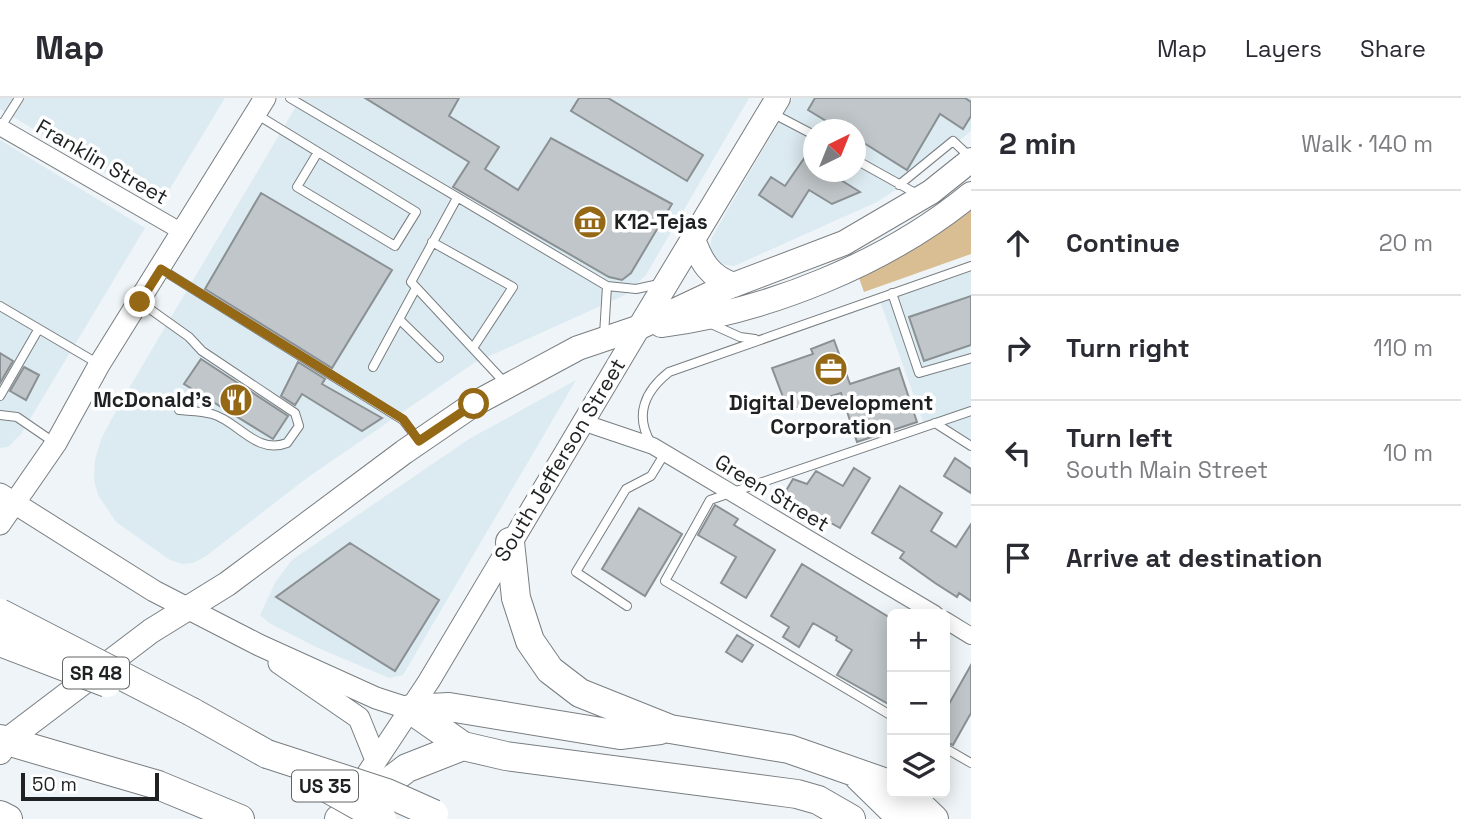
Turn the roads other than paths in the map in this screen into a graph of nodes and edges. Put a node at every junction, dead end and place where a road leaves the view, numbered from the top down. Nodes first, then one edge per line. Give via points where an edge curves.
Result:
1 (19, 98) edge
2 (290, 98) edge
3 (774, 105) edge
4 (260, 106) edge
5 (0, 127) edge
6 (803, 127) edge
7 (318, 152) junction
8 (971, 159) edge
9 (866, 166) edge
10 (899, 185) junction
11 (971, 194) edge
12 (923, 197) junction
13 (457, 198) junction
14 (184, 233) junction
15 (693, 239) junction
16 (432, 242) junction
17 (971, 266) edge
18 (161, 269) junction
19 (667, 282) junction
20 (734, 285) junction
21 (607, 286) junction
22 (416, 288) junction
23 (892, 293) junction
24 (140, 302) junction
25 (0, 306) edge
26 (399, 319) junction
27 (702, 319) junction
28 (640, 327) junction
29 (38, 330) junction
30 (603, 340) junction
31 (758, 340) junction
32 (472, 348) junction
33 (439, 358) dead end
34 (971, 358) edge
35 (99, 365) junction
36 (373, 367) dead end
37 (506, 384) junction
38 (0, 396) edge
39 (179, 410) dead end
40 (971, 411) edge
41 (0, 415) edge
42 (582, 422) junction
43 (935, 423) junction
44 (419, 441) junction
45 (55, 443) junction
46 (971, 446) edge
47 (659, 450) junction
48 (729, 491) junction
49 (7, 498) edge
50 (0, 524) edge
51 (510, 542) junction
52 (627, 606) dead end
53 (188, 607) junction
54 (926, 609) edge
55 (0, 613) edge
56 (950, 623) edge
57 (971, 636) edge
58 (0, 642) edge
59 (259, 645) junction
60 (410, 709) junction
61 (192, 712) junction
62 (887, 713) edge
63 (670, 729) junction
64 (1, 743) edge
65 (463, 746) junction
66 (950, 751) edge
67 (267, 754) junction
68 (376, 760) junction
69 (971, 763) edge
70 (857, 774) junction
71 (887, 783) edge
72 (912, 798) edge
73 (438, 817) edge
74 (240, 819) edge
75 (338, 819) edge
76 (382, 819) edge
77 (851, 819) edge
78 (902, 819) edge
79 (934, 819) edge

1 - 5 lane
2 - 13 lane
3 - 6 lane
3 - 15 main road, South Jefferson Street
4 - 7 lane
4 - 14 street
5 - 14 street, Franklin Street
7 - 7 lane via 297,187 395,246 416,212
8 - 10 lane via 953,141
8 - 12 main road
9 - 10 lane
10 - 12 lane
11 - 27 main road via 916,234 848,270
12 - 20 main road via 844,243
13 - 16 lane
13 - 21 lane
14 - 18 street
15 - 19 main road, South Jefferson Street
15 - 20 main road via 710,272
16 - 22 lane via 411,282
16 - 32 lane via 513,286
17 - 23 lane
18 - 24 street
18 - 44 lane via 403,419
19 - 21 lane via 636,289
19 - 28 main road, South Jefferson Street
20 - 28 main road
21 - 30 lane
22 - 26 lane
22 - 32 lane
23 - 31 lane
23 - 34 lane via 919,373
24 - 35 street
24 - 39 lane via 202,351 295,413 299,426 287,443 272,446 214,414
25 - 29 lane
26 - 33 lane
26 - 36 lane
27 - 28 main road
27 - 31 lane via 740,337
28 - 30 main road, SR 48
28 - 42 street, South Jefferson Street
29 - 35 lane
29 - 38 lane
30 - 37 main road, SR 48
31 - 47 lane via 669,372 656,382 642,411 643,427
32 - 37 lane
35 - 45 street
37 - 44 main road, SR 48
40 - 43 lane
41 - 45 lane via 17,417
42 - 47 street, Green Street
42 - 51 street, South Jefferson Street
43 - 46 lane
43 - 48 lane
44 - 53 main road, SR 48 via 227,584
45 - 49 street
47 - 48 street, Green Street
47 - 52 lane via 651,476 626,489 576,572
48 - 54 street, Green Street
48 - 62 lane via 710,500 665,581
49 - 50 street
49 - 53 street via 141,584
51 - 60 street, South Jefferson Street
51 - 63 highway via 519,614 544,663 590,699
53 - 59 street
53 - 64 main road, SR 48
55 - 61 highway, US 35, bridge
56 - 57 street
58 - 61 highway, bridge
59 - 60 street
59 - 68 street via 297,677 351,710 359,718
60 - 63 highway via 449,707 620,735
60 - 65 highway
60 - 68 street, South Jefferson Street
61 - 67 highway, US 35
63 - 70 highway via 789,750
64 - 74 highway via 158,785
65 - 75 highway via 407,768
65 - 77 highway via 797,794
66 - 69 lane
67 - 73 highway, bridge via 387,793
67 - 76 highway, US 35, bridge
68 - 75 street, South Jefferson Street
70 - 71 highway
70 - 78 highway
72 - 79 highway

